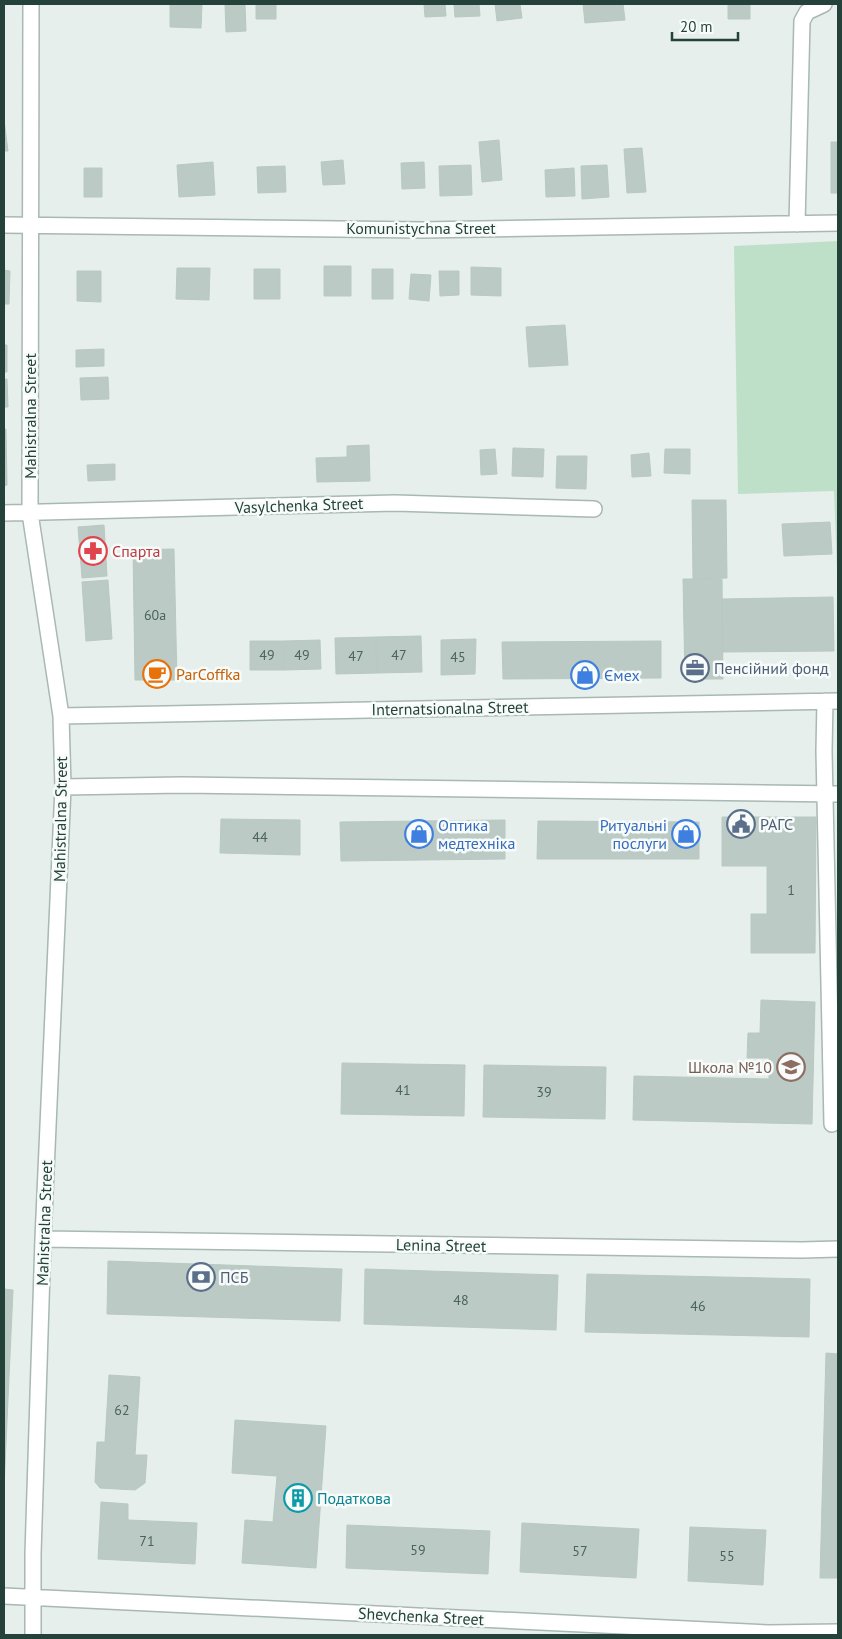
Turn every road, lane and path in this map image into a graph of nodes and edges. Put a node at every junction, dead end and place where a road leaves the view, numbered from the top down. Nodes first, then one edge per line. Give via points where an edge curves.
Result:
1 (32, 4) edge
2 (824, 4) edge
3 (838, 223) edge
4 (30, 224) junction
5 (797, 224) junction
6 (4, 225) edge
7 (594, 508) dead end
8 (4, 513) edge
9 (30, 513) junction
10 (832, 701) edge
11 (61, 716) junction
12 (62, 787) junction
13 (832, 794) edge
14 (832, 1124) dead end
15 (43, 1239) junction
16 (838, 1249) edge
17 (4, 1596) edge
18 (32, 1596) junction
19 (838, 1632) edge
20 (33, 1635) edge

1 - 4 street, Mahistralna Street
2 - 5 street via 807,12 802,21
3 - 5 street, Komunistychna Street
4 - 5 street, Komunistychna Street via 422,230
4 - 6 street, Komunistychna Street
4 - 9 street, Mahistralna Street
7 - 9 street, Vasylchenka Street via 396,503
8 - 9 street, Vasylchenka Street
9 - 11 street, Mahistralna Street
10 - 11 street, Internatsionalna Street
10 - 13 street
11 - 12 street, Mahistralna Street
12 - 13 street via 182,785
12 - 15 street, Mahistralna Street
13 - 14 street
15 - 16 street, Lenina Street
15 - 18 street, Mahistralna Street
17 - 18 street, Shevchenka Street
18 - 19 street, Shevchenka Street via 769,1633
18 - 20 street, Mahistralna Street

